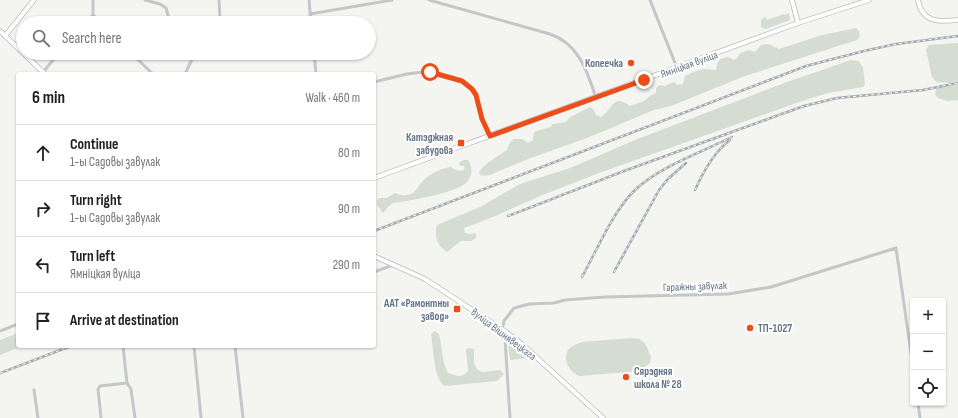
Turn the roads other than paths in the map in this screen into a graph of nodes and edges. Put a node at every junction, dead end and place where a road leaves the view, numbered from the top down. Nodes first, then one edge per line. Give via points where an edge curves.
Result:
1 (34, 0) edge
2 (93, 0) edge
3 (145, 0) edge
4 (220, 0) edge
5 (309, 0) edge
6 (392, 0) edge
7 (429, 0) edge
8 (650, 0) edge
9 (792, 0) edge
10 (869, 0) edge
11 (918, 0) edge
12 (94, 14) edge
13 (310, 15) junction
14 (21, 16) edge
15 (168, 16) edge
16 (220, 16) edge
17 (301, 16) edge
18 (958, 20) edge
19 (16, 22) edge
20 (798, 23) junction
21 (0, 31) edge
22 (5, 36) junction
23 (16, 46) edge
24 (30, 60) edge
25 (54, 60) edge
26 (138, 60) edge
27 (193, 60) edge
28 (315, 60) edge
29 (677, 68) junction
30 (43, 72) edge
31 (45, 72) edge
32 (151, 72) edge
33 (186, 72) edge
34 (316, 72) edge
35 (376, 82) edge
36 (596, 98) junction
37 (490, 136) junction
38 (376, 177) edge
39 (376, 257) edge
40 (393, 265) junction
41 (376, 271) edge
42 (16, 325) edge
43 (0, 331) edge
44 (504, 331) junction
45 (910, 346) edge
46 (123, 348) edge
47 (194, 348) edge
48 (235, 348) edge
49 (127, 384) junction
50 (34, 390) dead end
51 (918, 406) edge
52 (38, 418) edge
53 (101, 418) edge
54 (135, 418) edge
55 (201, 418) edge
56 (243, 418) edge
57 (510, 418) edge
58 (603, 418) edge
59 (920, 418) edge

1 - 14 main road
2 - 12 street
3 - 15 street via 166,8
4 - 16 street
5 - 13 street
6 - 13 street
7 - 36 street via 560,38 582,60
8 - 29 street
9 - 20 main road
10 - 20 main road, Ямніцкая вуліца
11 - 18 main road via 926,16 936,22
13 - 17 street
19 - 22 main road
20 - 29 main road, Ямніцкая вуліца
21 - 22 main road
22 - 23 main road
24 - 30 main road
25 - 31 street
26 - 32 street
27 - 33 street
28 - 34 street
29 - 36 main road, Ямніцкая вуліца
35 - 37 street via 423,72 462,81 475,93
36 - 37 main road, Ямніцкая вуліца
37 - 38 main road, Ямніцкая вуліца
39 - 40 main road, вуліца Вішнявецкага
40 - 41 street
40 - 44 main road, вуліца Вішнявецкага via 425,279
42 - 43 street
44 - 45 street, Гаражны завулак via 504,322 514,308 521,305 605,297 728,294 758,290 896,248
44 - 57 street
44 - 58 main road, вуліца Вішнявецкага
46 - 49 street
47 - 55 street
48 - 56 street
49 - 53 street via 100,386 98,390
49 - 54 street via 131,389
50 - 52 street
51 - 59 street

